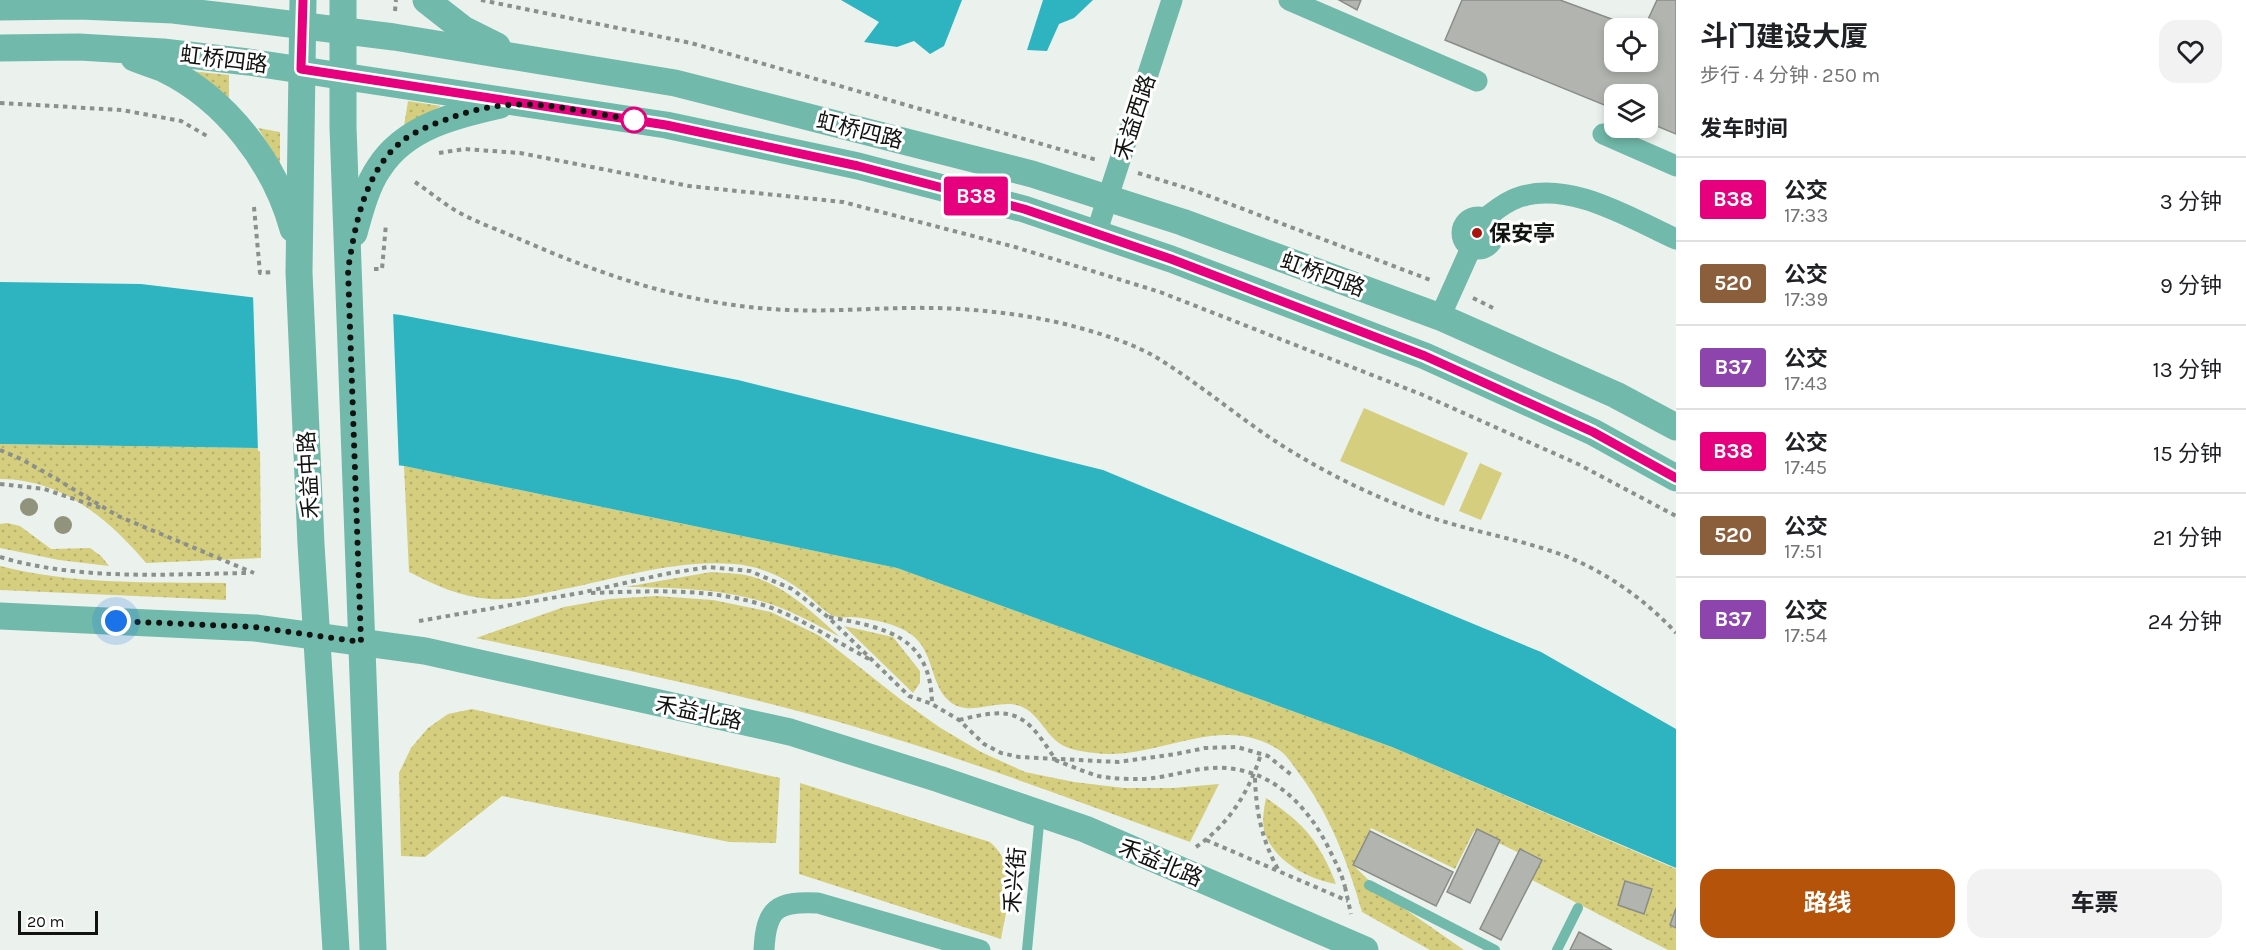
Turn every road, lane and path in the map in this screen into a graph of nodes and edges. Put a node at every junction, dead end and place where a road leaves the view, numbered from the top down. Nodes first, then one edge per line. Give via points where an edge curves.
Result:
1 (148, 0) edge
2 (343, 0) edge
3 (426, 0) edge
4 (481, 0) edge
5 (1172, 0) edge
6 (1289, 0) edge
7 (490, 3) dead end
8 (80, 6) junction
9 (0, 8) edge
10 (302, 13) edge
11 (343, 31) junction
12 (79, 46) junction
13 (0, 48) edge
14 (547, 62) junction
15 (301, 69) junction
16 (343, 75) junction
17 (1477, 81) dead end
18 (0, 104) edge
19 (539, 105) junction
20 (1603, 134) dead end
21 (213, 141) dead end
22 (434, 154) dead end
23 (1676, 166) edge
24 (415, 182) dead end
25 (1107, 198) junction
26 (253, 201) dead end
27 (387, 215) dead end
28 (1096, 234) junction
29 (1676, 239) edge
30 (348, 270) junction
31 (299, 272) junction
32 (1440, 317) junction
33 (1676, 427) edge
34 (0, 450) edge
35 (1676, 478) edge
36 (0, 484) edge
37 (118, 516) junction
38 (1676, 516) edge
39 (0, 556) edge
40 (580, 593) junction
41 (0, 616) edge
42 (828, 617) junction
43 (416, 622) dead end
44 (1676, 633) edge
45 (317, 636) junction
46 (361, 642) junction
47 (875, 663) junction
48 (932, 704) junction
49 (959, 720) junction
50 (1261, 754) junction
51 (1055, 760) junction
52 (1255, 773) junction
53 (1294, 777) dead end
54 (1040, 814) junction
55 (1206, 840) junction
56 (1192, 849) dead end
57 (1279, 872) junction
58 (1370, 885) dead end
59 (1348, 901) junction
60 (1578, 908) dead end
61 (1352, 921) dead end
62 (336, 950) edge
63 (373, 950) edge
64 (764, 950) edge
65 (980, 950) edge
66 (1027, 950) edge
67 (1365, 950) edge
68 (1495, 950) edge
69 (1557, 950) edge

1 - 8 street
2 - 11 street, 禾益中路
3 - 14 street via 482,39
4 - 7 path
5 - 25 street, 禾益西路
6 - 17 street
8 - 9 street, 虹桥四路
8 - 10 street, 虹桥四路
10 - 11 street, 虹桥四路
10 - 15 street, 禾益中路
11 - 14 street, 虹桥四路
11 - 16 street, 禾益中路
12 - 13 street, 虹桥四路
12 - 15 street, 虹桥四路
12 - 31 street via 122,54 164,69 199,91 231,120 259,152 279,189 293,227
14 - 25 street, 虹桥四路 via 675,84 1032,174
15 - 16 street, 虹桥四路
15 - 31 street, 禾益中路
16 - 19 street, 虹桥四路
16 - 30 street, 禾益中路
18 - 21 path via 122,110 181,120
19 - 28 street, 虹桥四路 via 666,125 858,166 1024,209
19 - 30 street via 501,105 465,112 401,142 379,168 364,199
20 - 23 street
22 - 38 path via 464,149 520,153 689,186 843,202 1015,247 1160,292 1423,395 1578,464
24 - 44 path via 460,213 556,255 626,281 697,301 791,310 979,310 1025,316 1115,339 1157,358 1302,458 1382,499 1466,530 1555,552 1598,571 1638,597
25 - 28 street, 禾益西路
25 - 32 street, 虹桥四路
26 - 31 path via 260,273
27 - 30 path via 382,269
28 - 35 street, 虹桥四路 via 1425,356 1593,432
29 - 32 street via 1582,197 1556,192 1529,194 1485,218 1470,218 1462,226 1463,241 1471,248
30 - 46 street, 禾益中路
31 - 45 street, 禾益中路
32 - 33 street, 虹桥四路 via 1616,395
34 - 37 path
36 - 37 path via 44,489
37 - 39 path via 254,573 96,574
40 - 42 path via 665,574 729,568 771,578
40 - 43 path
40 - 47 path via 666,592 734,598 772,608
41 - 45 street, 禾益北路 via 255,627
42 - 47 path
42 - 48 path via 898,635 916,650 932,687
45 - 46 street, 禾益北路
45 - 62 street, 禾益中路
46 - 54 street, 禾益北路 via 425,651 790,732
46 - 63 street, 禾益中路
47 - 48 path via 909,696
48 - 49 path
49 - 51 path via 984,744 1001,753
49 - 51 path via 986,713 1017,716 1030,724
50 - 51 path via 1237,747 1205,748 1118,762
50 - 52 path
50 - 53 path
51 - 59 path, bridge via 1100,776 1151,778 1226,768 1273,782 1309,814 1323,835 1343,877
52 - 55 path via 1235,809
52 - 57 path via 1260,825
54 - 66 lane, 禾兴街
54 - 67 street, 禾益北路 via 1085,829
55 - 56 path
55 - 57 path
57 - 59 path
58 - 68 lane
59 - 61 path
60 - 69 lane
64 - 65 street via 769,917 776,909 795,901 818,903

